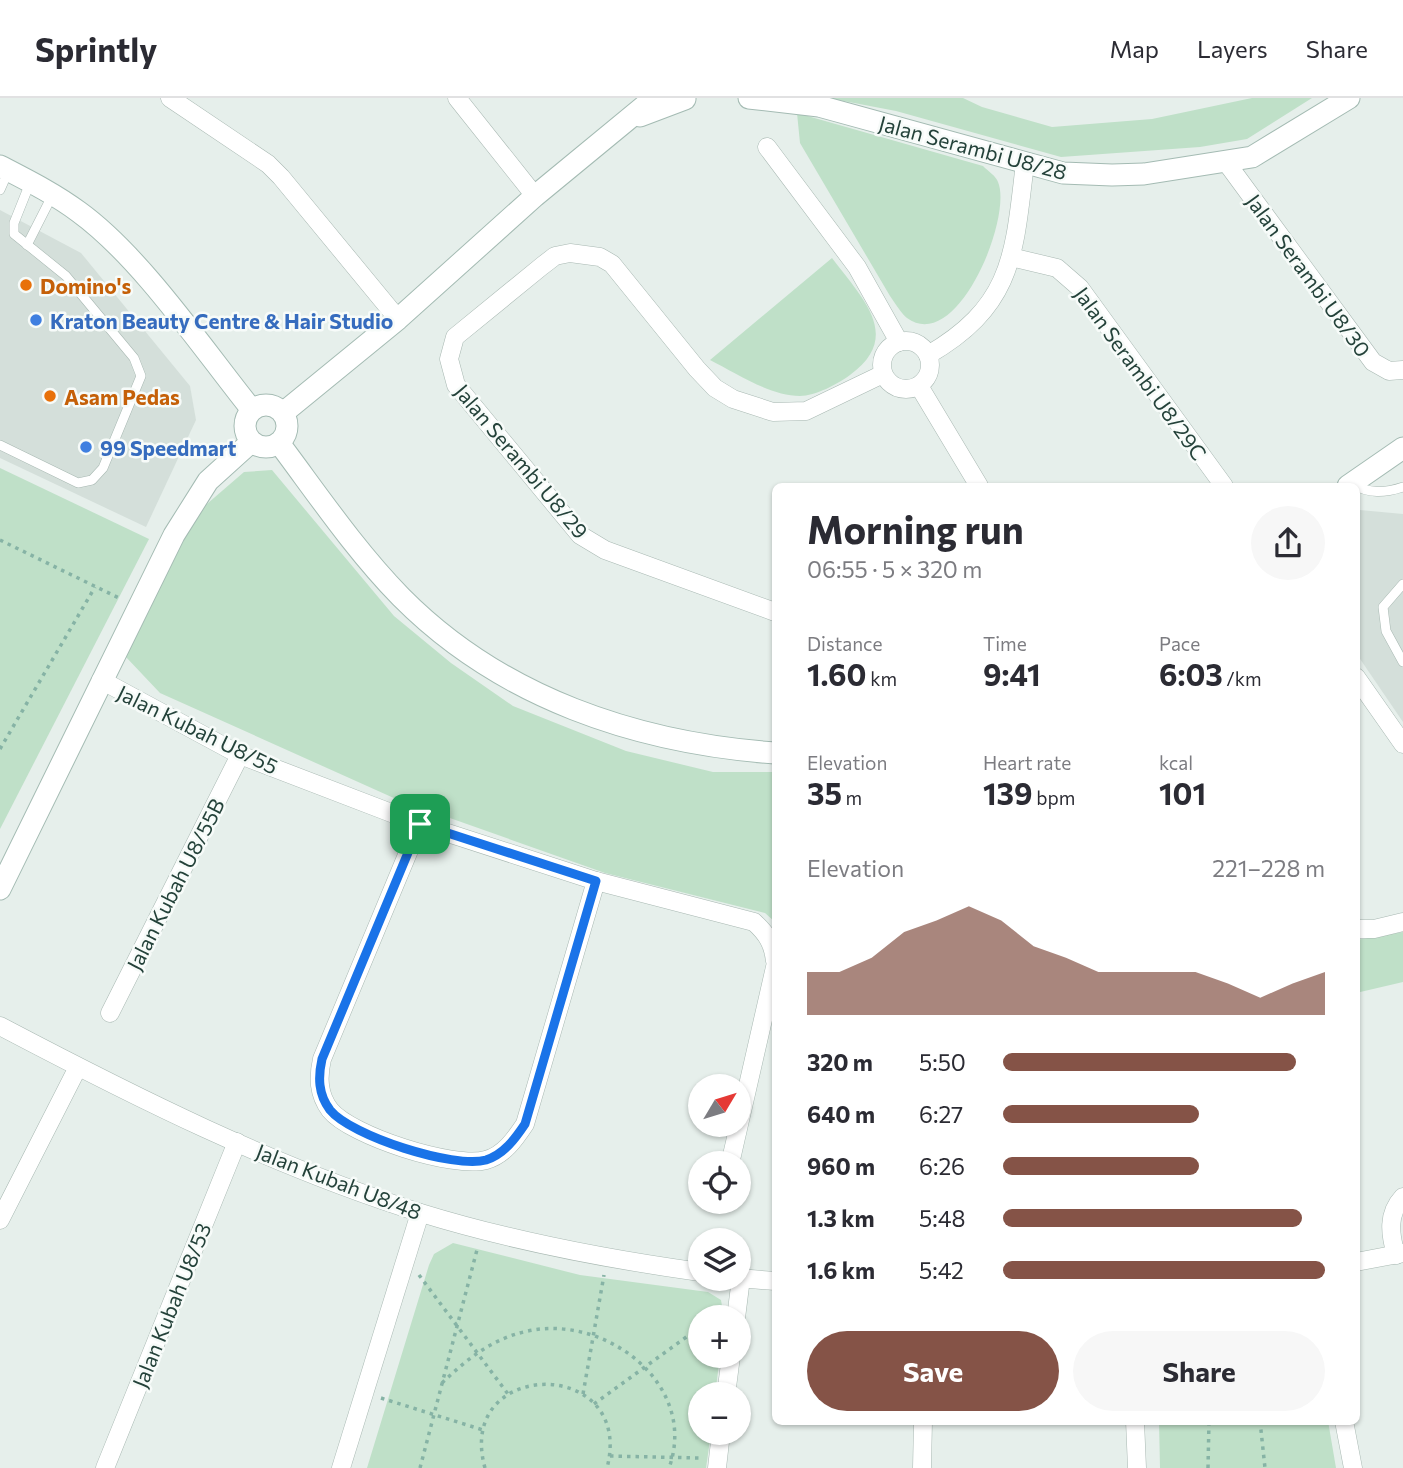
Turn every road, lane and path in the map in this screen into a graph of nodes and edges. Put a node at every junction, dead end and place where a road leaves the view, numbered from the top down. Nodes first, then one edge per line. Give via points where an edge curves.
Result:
1 (170, 98) edge
2 (457, 98) edge
3 (654, 98) edge
4 (689, 98) edge
5 (749, 98) edge
6 (1349, 98) edge
7 (625, 121) junction
8 (767, 147) dead end
9 (1226, 162) junction
10 (1025, 163) junction
11 (3, 175) edge
12 (30, 183) junction
13 (52, 194) junction
14 (535, 196) junction
15 (27, 245) junction
16 (1011, 257) junction
17 (398, 319) junction
18 (899, 342) junction
19 (928, 355) junction
20 (1403, 370) edge
21 (883, 374) junction
22 (919, 386) junction
23 (252, 410) junction
24 (282, 412) junction
25 (251, 442) junction
26 (279, 443) junction
27 (0, 445) edge
28 (1403, 447) edge
29 (977, 483) edge
30 (1222, 483) edge
31 (1353, 483) edge
32 (1403, 486) edge
33 (1360, 489) edge
34 (0, 540) edge
35 (1403, 584) edge
36 (94, 587) junction
37 (137, 607) junction
38 (772, 611) edge
39 (1403, 662) edge
40 (101, 680) junction
41 (1360, 683) edge
42 (1403, 744) edge
43 (0, 749) edge
44 (772, 754) edge
45 (240, 755) junction
46 (420, 824) junction
47 (596, 881) junction
48 (0, 890) edge
49 (1403, 922) edge
50 (1360, 929) edge
51 (772, 945) edge
52 (772, 980) edge
53 (110, 1013) dead end
54 (0, 1026) edge
55 (78, 1067) junction
56 (237, 1142) junction
57 (733, 1151) edge
58 (1403, 1197) edge
59 (420, 1213) junction
60 (0, 1220) edge
61 (482, 1230) junction
62 (1400, 1254) edge
63 (406, 1257) junction
64 (607, 1259) junction
65 (1360, 1261) edge
66 (688, 1270) edge
67 (751, 1279) edge
68 (772, 1281) edge
69 (455, 1325) junction
70 (593, 1334) junction
71 (688, 1336) edge
72 (477, 1352) junction
73 (645, 1367) junction
74 (442, 1384) junction
75 (364, 1392) junction
76 (508, 1394) junction
77 (583, 1394) junction
78 (594, 1404) junction
79 (434, 1415) junction
80 (923, 1425) edge
81 (1135, 1425) edge
82 (1209, 1425) edge
83 (1260, 1425) edge
84 (1345, 1425) edge
85 (483, 1430) junction
86 (719, 1445) edge
87 (610, 1456) junction
88 (673, 1457) junction
89 (717, 1463) edge
90 (105, 1468) edge
91 (341, 1468) edge
92 (420, 1468) edge
93 (485, 1468) edge
94 (607, 1468) edge
95 (669, 1468) edge
96 (922, 1468) edge
97 (1137, 1468) edge
98 (1208, 1468) edge
99 (1265, 1468) edge
100 (1353, 1468) edge

1 - 17 street via 268,164
2 - 14 street
3 - 7 street
4 - 7 street
5 - 10 street, Jalan Serambi U8/28 via 820,106
6 - 9 street, Jalan Serambi U8/28 via 1266,152
7 - 14 street
8 - 18 street via 856,267
9 - 10 street, Jalan Serambi U8/28 via 1112,175 1063,173
9 - 20 street, Jalan Serambi U8/30 via 1373,362 1389,371
10 - 16 street
11 - 12 street
12 - 13 street
12 - 15 lane via 12,228 17,239
13 - 15 lane
13 - 23 street via 109,237 138,268
14 - 17 street
15 - 27 lane via 66,276 134,358 141,376 103,467 92,480 78,483
16 - 19 street via 995,297 983,313
16 - 30 street, Jalan Serambi U8/29C via 1057,268 1080,288
17 - 24 street
18 - 19 street via 912,342
18 - 21 street via 882,358
19 - 22 street via 930,369
21 - 22 street via 898,389
21 - 38 street, Jalan Serambi U8/29 via 799,412 773,412 733,398 696,369 612,264 600,257 570,253 555,256 542,266 462,330 450,346 456,385 580,535 605,550
22 - 29 street
23 - 24 street via 271,405
23 - 25 street via 245,429
24 - 26 street via 287,425
25 - 26 street via 265,448
25 - 37 street via 226,462 194,501
26 - 44 street via 369,562 435,628 477,658 528,688 631,730 676,742
28 - 31 street
32 - 33 lane via 1390,491
34 - 36 path
35 - 39 lane via 1383,607 1383,621
36 - 37 path
36 - 43 path
37 - 40 street
40 - 45 street, Jalan Kubah U8/55
40 - 48 street
41 - 42 street
45 - 46 street, Jalan Kubah U8/55
45 - 53 street, Jalan Kubah U8/55B
46 - 47 street, Jalan Kubah U8/55
46 - 47 street via 322,1059 321,1094 330,1110 360,1133 468,1161 486,1160 512,1142 525,1124
47 - 51 street, Jalan Kubah U8/55 via 754,922
49 - 50 street
52 - 57 street
54 - 55 street, Jalan Kubah U8/48
55 - 56 street, Jalan Kubah U8/48
55 - 60 street
56 - 59 street, Jalan Kubah U8/48
56 - 90 street, Jalan Kubah U8/53
58 - 62 street via 1395,1205 1391,1221
59 - 61 street, Jalan Kubah U8/48
59 - 63 street
61 - 64 street, Jalan Kubah U8/48
61 - 69 path
62 - 65 street
63 - 69 path
63 - 75 street
64 - 66 street, Jalan Kubah U8/48
64 - 70 path
67 - 68 street
69 - 72 path
69 - 74 path
70 - 72 path via 561,1328 530,1330 503,1337
70 - 73 path via 618,1345
70 - 77 path
71 - 73 path
72 - 74 path
72 - 76 path
73 - 78 path
73 - 88 path via 671,1406 676,1428
74 - 79 path
75 - 79 path
75 - 91 street
76 - 77 path via 545,1382
76 - 85 path via 492,1410
77 - 78 path
78 - 87 path via 610,1437
79 - 85 path
79 - 92 path
80 - 96 street
81 - 97 street
82 - 98 path
83 - 99 path
84 - 100 street
85 - 93 path
86 - 89 street
87 - 88 path
87 - 94 path
88 - 89 path
88 - 95 path

